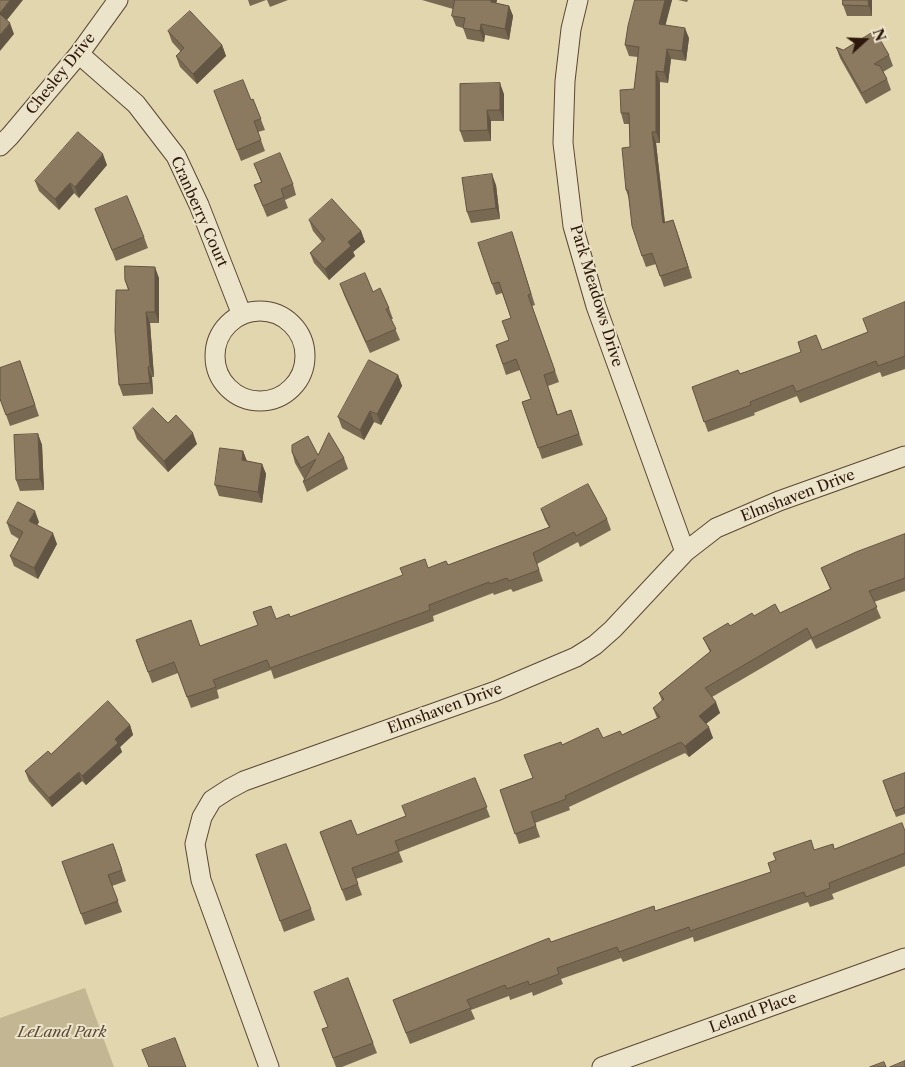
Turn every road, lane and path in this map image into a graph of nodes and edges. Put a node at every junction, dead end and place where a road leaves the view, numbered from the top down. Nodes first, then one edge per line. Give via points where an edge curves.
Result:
1 (118, 0) edge
2 (578, 0) edge
3 (79, 54) junction
4 (0, 146) edge
5 (242, 315) junction
6 (905, 456) edge
7 (685, 552) junction
8 (905, 958) edge
9 (269, 1067) edge
10 (602, 1067) edge

1 - 3 street, Chesley Drive
2 - 7 street, Park Meadows Drive via 571,29 562,143 573,226 596,306
3 - 4 street, Chesley Drive
3 - 5 street, Cranberry Court via 136,104 176,156
5 - 5 street via 229,323 220,335 215,349 215,364 220,378 242,398 272,400 285,394 296,383 302,370 302,341 284,318 256,311
6 - 7 street, Elmshaven Drive via 779,501 716,528
7 - 9 street, Elmshaven Drive via 613,629 576,657 496,691 244,781 212,800 202,817 196,844 201,880
8 - 10 street, Leland Place

